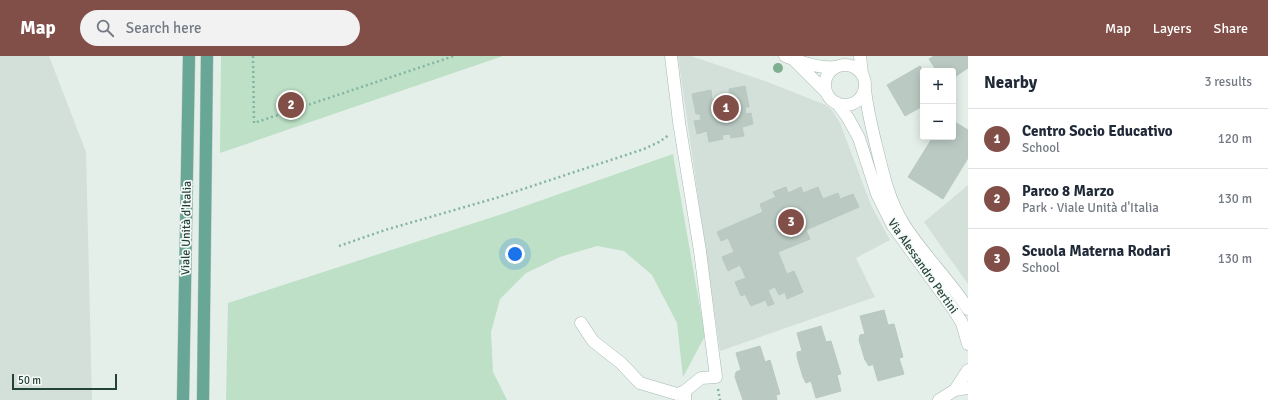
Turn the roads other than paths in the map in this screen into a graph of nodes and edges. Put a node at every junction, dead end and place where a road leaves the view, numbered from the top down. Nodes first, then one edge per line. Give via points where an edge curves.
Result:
1 (189, 56) edge
2 (207, 56) edge
3 (671, 56) edge
4 (848, 56) edge
5 (860, 56) edge
6 (789, 58) edge
7 (838, 66) junction
8 (862, 74) junction
9 (865, 88) junction
10 (826, 92) junction
11 (837, 103) junction
12 (968, 309) edge
13 (581, 323) dead end
14 (968, 344) edge
15 (968, 370) edge
16 (968, 388) edge
17 (955, 390) junction
18 (685, 395) edge
19 (183, 400) edge
20 (202, 400) edge
21 (940, 400) edge

1 - 19 main road, Viale Unità d'Italia
2 - 20 main road, Viale Unità d'Italia
3 - 18 street via 716,377 701,378
4 - 7 street
5 - 8 street
6 - 7 street via 829,68
6 - 10 street
7 - 8 street via 852,66
7 - 10 street via 828,74
8 - 9 street via 865,78
9 - 11 street via 854,103
9 - 12 street, Via Alessandro Pertini via 884,179 895,207 907,229
10 - 11 street
11 - 14 street, Via Alessandro Pertini via 858,138 877,194 893,226 958,315
13 - 18 street via 593,341 621,363 640,383
15 - 17 street
16 - 17 street
17 - 21 street

